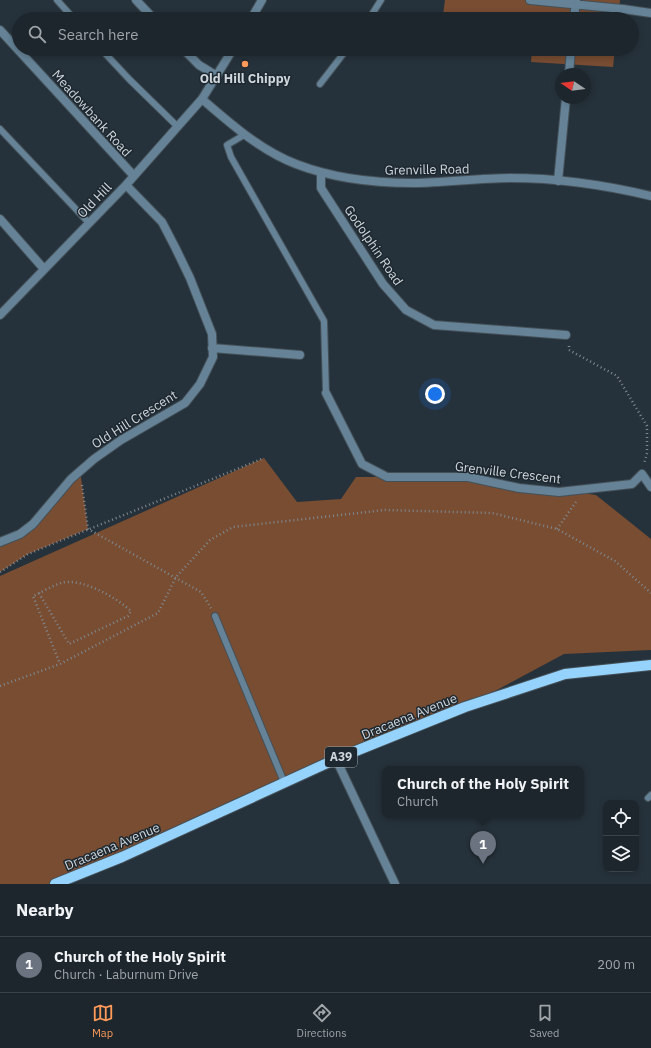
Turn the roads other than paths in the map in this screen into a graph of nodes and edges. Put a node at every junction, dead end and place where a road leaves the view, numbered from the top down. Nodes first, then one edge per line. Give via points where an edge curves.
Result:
1 (57, 0) edge
2 (136, 0) edge
3 (262, 0) edge
4 (381, 0) edge
5 (530, 0) edge
6 (576, 2) edge
7 (68, 12) edge
8 (147, 12) edge
9 (255, 12) edge
10 (373, 12) edge
11 (575, 12) edge
12 (651, 14) edge
13 (0, 30) edge
14 (12, 43) edge
15 (24, 56) edge
16 (108, 56) edge
17 (190, 56) edge
18 (229, 56) edge
19 (342, 56) edge
20 (570, 56) edge
21 (569, 68) edge
22 (217, 76) junction
23 (320, 84) dead end
24 (202, 99) junction
25 (565, 104) edge
26 (177, 126) junction
27 (0, 129) edge
28 (244, 135) junction
29 (321, 172) junction
30 (134, 176) junction
31 (558, 180) junction
32 (126, 185) junction
33 (651, 196) edge
34 (0, 219) edge
35 (89, 223) junction
36 (44, 269) junction
37 (0, 314) edge
38 (566, 335) road end
39 (212, 348) junction
40 (300, 355) dead end
41 (326, 393) joint
42 (651, 487) edge
43 (0, 542) edge
44 (215, 616) road end
45 (651, 665) edge
46 (336, 759) junction
47 (284, 782) junction
48 (55, 884) edge
49 (395, 884) edge

1 - 7 lane
2 - 8 street
3 - 9 street
4 - 10 lane
5 - 6 street
6 - 11 street
6 - 12 street
13 - 14 street, Meadowbank Road
15 - 30 street, Meadowbank Road
16 - 26 lane
17 - 22 street
18 - 22 street, Old Hill
19 - 23 lane
20 - 21 street
22 - 24 street, Old Hill
24 - 26 street, Old Hill
24 - 28 street, Grenville Road
25 - 31 street
26 - 30 street, Old Hill
27 - 35 lane
28 - 29 street, Grenville Road via 295,164
28 - 41 lane via 227,145 231,158 324,321
29 - 31 street, Grenville Road via 377,182 412,183 510,178
29 - 38 street, Godolphin Road via 321,188 383,284 406,310 434,325
30 - 32 street, Old Hill
31 - 33 street, Grenville Road
32 - 35 street, Old Hill
32 - 39 street, Old Hill Crescent via 162,222 190,278 212,334
34 - 36 street
35 - 36 street, Old Hill
36 - 37 street, Old Hill
39 - 40 street
39 - 43 street, Old Hill Crescent via 213,357 200,384 185,403 121,440 80,470 33,524 20,534
41 - 42 street, Grenville Crescent via 362,464 387,477 468,477 519,488 558,492 632,484 642,474
44 - 47 lane
45 - 46 main road, Dracaena Avenue / A39 via 565,674 465,707
46 - 47 main road, Dracaena Avenue / A39
46 - 49 street
47 - 48 main road, Dracaena Avenue / A39 via 122,857

